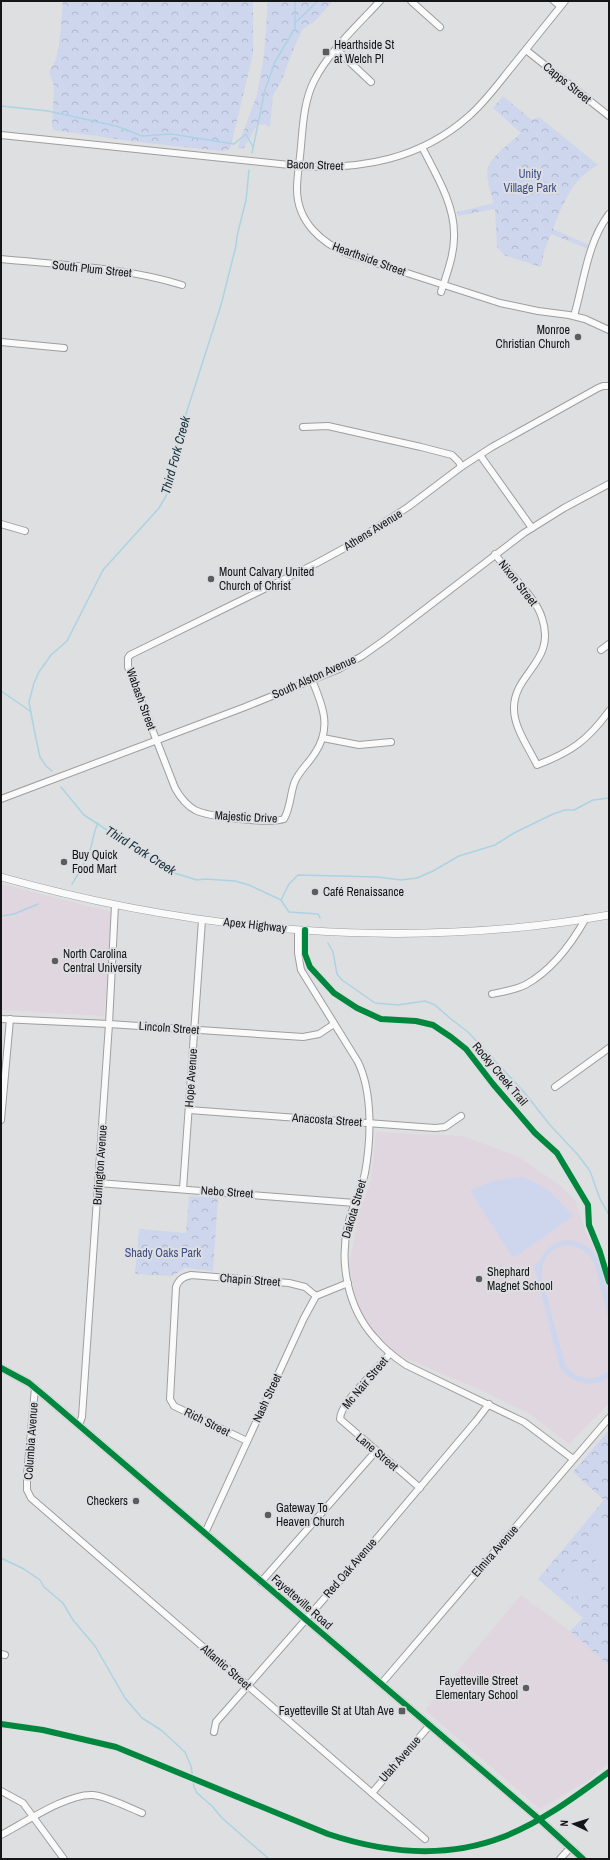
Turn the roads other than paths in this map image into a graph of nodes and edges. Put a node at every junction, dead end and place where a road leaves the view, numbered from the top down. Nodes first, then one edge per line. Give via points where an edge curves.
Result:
1 (380, 1) edge
2 (411, 1) edge
3 (554, 1) edge
4 (565, 1) edge
5 (560, 6) junction
6 (440, 27) dead end
7 (336, 49) junction
8 (526, 50) junction
9 (372, 82) dead end
10 (609, 116) edge
11 (1, 135) edge
12 (422, 148) junction
13 (299, 166) junction
14 (609, 214) edge
15 (1, 259) edge
16 (443, 284) junction
17 (182, 286) dead end
18 (441, 292) dead end
19 (574, 316) junction
20 (609, 330) edge
21 (1, 342) edge
22 (64, 348) dead end
23 (608, 386) edge
24 (303, 428) dead end
25 (480, 455) junction
26 (461, 467) junction
27 (609, 484) edge
28 (1, 524) edge
29 (532, 528) junction
30 (25, 532) dead end
31 (496, 554) junction
32 (609, 644) edge
33 (601, 650) dead end
34 (128, 658) joint
35 (312, 680) junction
36 (609, 711) edge
37 (323, 738) junction
38 (156, 740) junction
39 (391, 742) dead end
40 (3, 799) edge
41 (1, 877) edge
42 (115, 905) junction
43 (609, 915) edge
44 (586, 918) junction
45 (202, 920) junction
46 (298, 930) junction
47 (492, 994) dead end
48 (1, 1019) edge
49 (10, 1019) junction
50 (109, 1024) junction
51 (334, 1024) junction
52 (195, 1029) junction
53 (609, 1048) edge
54 (555, 1087) dead end
55 (189, 1110) junction
56 (461, 1116) dead end
57 (1, 1120) edge
58 (369, 1124) junction
59 (98, 1183) junction
60 (183, 1189) junction
61 (355, 1203) junction
62 (348, 1283) junction
63 (316, 1296) junction
64 (390, 1353) junction
65 (1, 1368) edge
66 (35, 1388) junction
67 (170, 1399) joint
68 (489, 1404) junction
69 (340, 1413) joint
70 (609, 1418) edge
71 (79, 1425) junction
72 (247, 1441) junction
73 (376, 1451) junction
74 (573, 1459) junction
75 (420, 1488) junction
76 (29, 1495) joint
77 (205, 1533) junction
78 (261, 1582) junction
79 (305, 1619) junction
80 (381, 1684) junction
81 (247, 1685) junction
82 (429, 1726) junction
83 (214, 1732) dead end
84 (1, 1791) edge
85 (372, 1793) junction
86 (142, 1813) dead end
87 (34, 1818) junction
88 (1, 1835) edge
89 (425, 1838) dead end
90 (570, 1848) junction
91 (64, 1859) edge
92 (560, 1859) edge
93 (583, 1859) edge

1 - 7 street, Hearthside Street
2 - 6 street
3 - 5 street
4 - 5 street, Bacon Street
5 - 8 street, Bacon Street
7 - 9 street
7 - 13 street, Hearthside Street via 318,73 309,93
8 - 10 street, Capps Street
8 - 12 street, Bacon Street via 470,115
11 - 13 street, Bacon Street
12 - 13 street, Bacon Street via 387,160 348,167
12 - 16 street via 443,191 454,231 452,257
13 - 16 street, Hearthside Street via 298,202 306,220 319,238 343,252
14 - 19 street via 598,232 590,253
15 - 17 street, South Plum Street via 120,271
16 - 18 street
16 - 19 street, Hearthside Street via 510,306
19 - 20 street, Hearthside Street
21 - 22 street
23 - 25 street, Athens Avenue via 598,388 531,424
24 - 26 street via 328,426 403,442 452,455
25 - 26 street, Athens Avenue
25 - 29 street
26 - 34 street, Athens Avenue via 408,507 350,545
27 - 29 street, South Alston Avenue
28 - 30 street
29 - 31 street, South Alston Avenue
31 - 35 street, South Alston Avenue via 368,652 339,669
31 - 36 street, Nixon Street via 542,615 545,630 540,658 521,683 514,708 518,726 537,765 579,745
32 - 33 street
34 - 38 street, Wabash Street via 128,667
35 - 37 street via 325,717
35 - 38 street, South Alston Avenue
37 - 38 street, Majestic Drive via 295,781 289,811 284,819 272,821 215,817 194,810 175,788
37 - 39 street via 359,745
38 - 40 street, South Alston Avenue
41 - 42 main road, Apex Highway
42 - 45 main road, Apex Highway
42 - 50 street, Burlington Avenue
43 - 44 main road, Apex Highway
44 - 46 main road, Apex Highway via 452,931
44 - 47 street via 572,943 536,977 525,985
45 - 46 main road, Apex Highway
45 - 52 street, Hope Avenue
46 - 51 street, Dakota Street via 301,970
48 - 49 street, Lincoln Street
49 - 50 street, Lincoln Street
49 - 57 street
50 - 52 street, Lincoln Street
50 - 59 street, Burlington Avenue
51 - 52 street, Lincoln Street via 319,1034 303,1037
51 - 58 street, Dakota Street via 362,1070 368,1094
52 - 55 street, Hope Avenue
53 - 54 street
55 - 58 street, Anacosta Street
55 - 60 street, Hope Avenue
56 - 58 street, Anacosta Street via 440,1128
58 - 61 street, Dakota Street via 365,1173
59 - 60 street, Nebo Street
59 - 71 street, Burlington Avenue via 82,1417
60 - 61 street, Nebo Street
61 - 62 street, Dakota Street via 344,1242
62 - 63 street
62 - 64 street, Dakota Street via 354,1304 365,1326
63 - 67 street, Chapin Street via 305,1287 289,1283 191,1275 180,1280 176,1287
63 - 72 street, Nash Street
64 - 68 street, Dakota Street via 417,1371
64 - 69 street, Mc Nair Street
65 - 66 main road, Fayetteville Road
66 - 71 main road, Fayetteville Road
66 - 76 street, Columbia Avenue via 27,1475
67 - 72 street, Rich Street via 174,1406
68 - 74 street, Dakota Street via 529,1425
68 - 75 street, Red Oak Avenue
69 - 73 street, Lane Street via 342,1422
70 - 74 street, Elmira Avenue
71 - 77 main road, Fayetteville Road
72 - 77 street, Nash Street
73 - 75 street, Lane Street
73 - 78 street
74 - 80 street, Elmira Avenue
75 - 79 street, Red Oak Avenue
76 - 81 street, Atlantic Street
77 - 78 main road, Fayetteville Road
78 - 79 main road, Fayetteville Road
79 - 80 main road, Fayetteville Road
79 - 81 street, Red Oak Avenue
80 - 82 main road, Fayetteville Road
81 - 83 street, Red Oak Avenue via 216,1722
81 - 85 street, Atlantic Street
82 - 85 street, Utah Avenue
82 - 90 main road, Fayetteville Road
84 - 87 street via 23,1803
85 - 89 street, Atlantic Street
86 - 87 street via 99,1796 86,1796 66,1801
87 - 88 street
87 - 91 street
90 - 92 street
90 - 93 main road, Fayetteville Road

